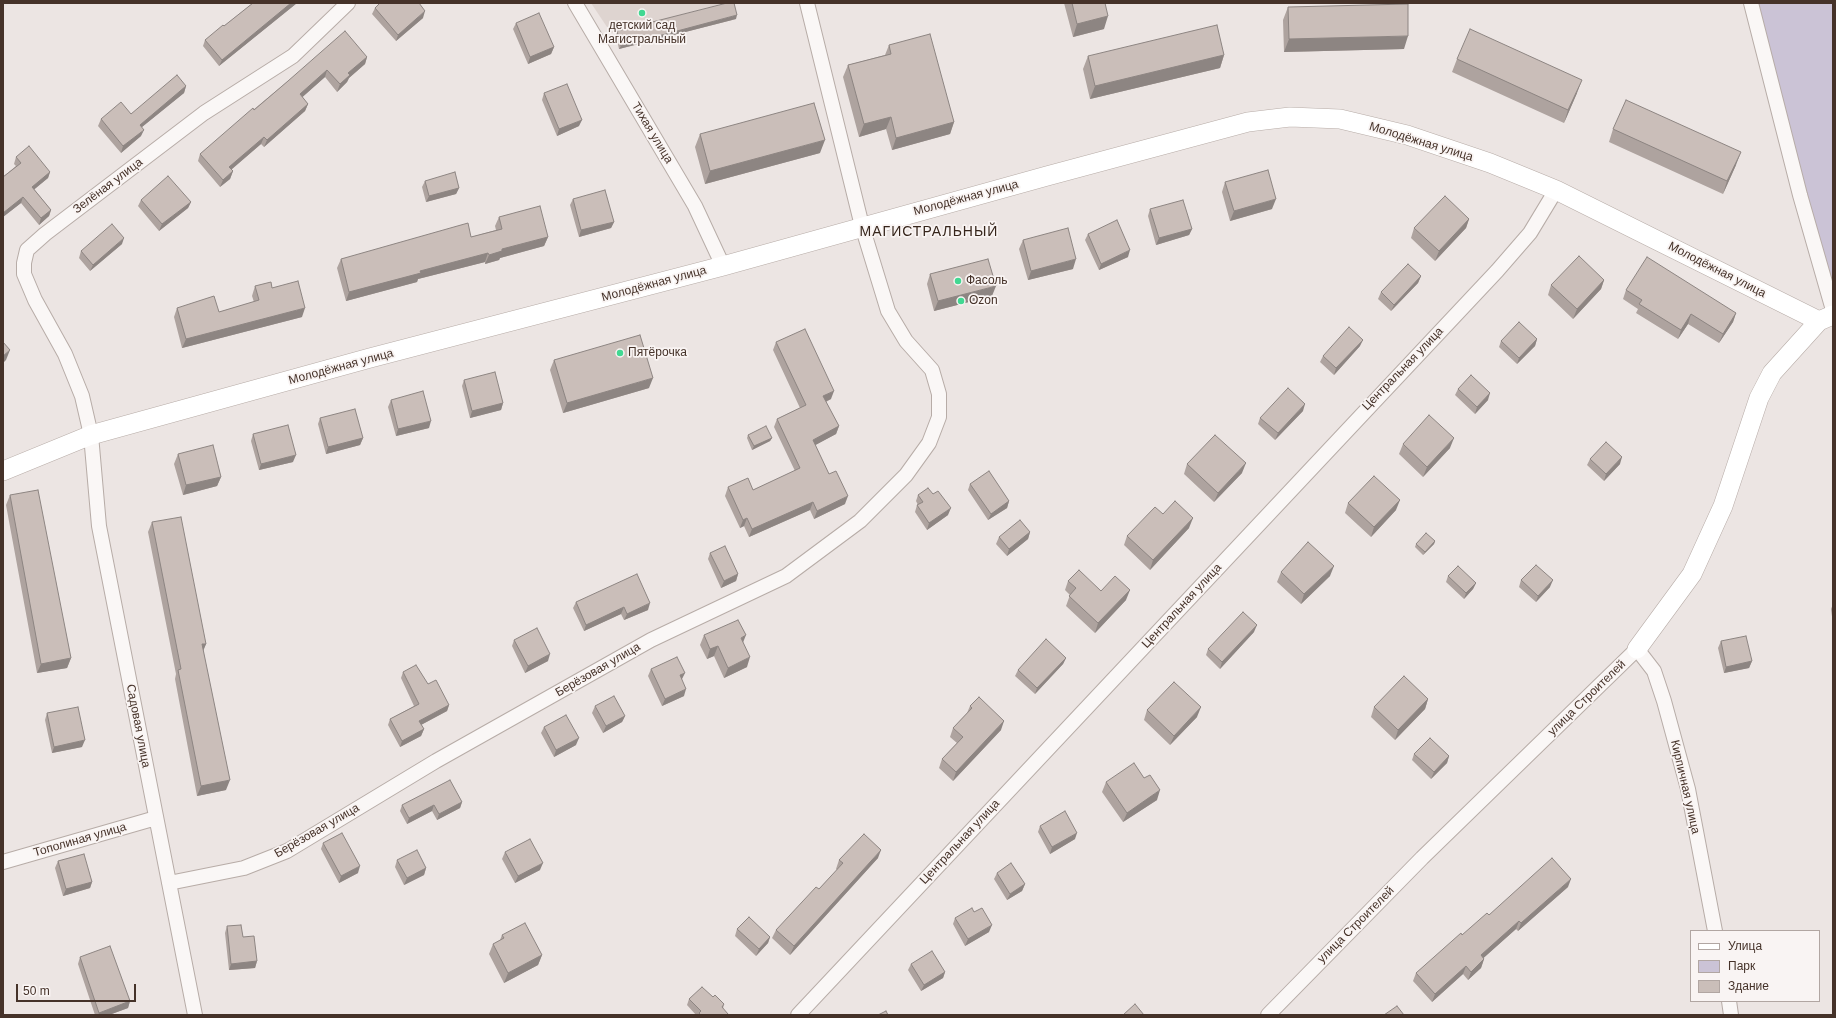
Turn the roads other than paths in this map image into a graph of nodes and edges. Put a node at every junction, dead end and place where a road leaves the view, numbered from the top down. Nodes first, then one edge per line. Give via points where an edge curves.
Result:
1 (348, 3) edge
2 (575, 3) edge
3 (807, 3) edge
4 (1751, 3) edge
5 (1556, 190) junction
6 (862, 226) junction
7 (723, 266) junction
8 (1828, 316) edge
9 (91, 435) junction
10 (3, 471) edge
11 (1637, 649) junction
12 (156, 818) junction
13 (3, 862) edge
14 (169, 883) junction
15 (1715, 930) edge
16 (1729, 1002) edge
17 (195, 1015) edge
18 (798, 1015) edge
19 (1268, 1015) edge
20 (1731, 1015) edge

1 - 9 street, Зелёная улица via 293,56 204,113 27,250 24,274 35,300 65,354 82,396
2 - 7 street, Тихая улица via 695,206
3 - 6 street
4 - 8 street
5 - 6 street, Молодёжная улица via 1490,163 1407,135 1340,119 1290,117 1248,122
5 - 8 street, Молодёжная улица
5 - 18 street, Центральная улица via 1530,233 1497,271
6 - 7 street, Молодёжная улица
6 - 14 street, Берёзовая улица via 888,311 906,341 932,370 940,394 939,417 929,443 906,475 860,521 786,576 650,640 436,762 287,851 244,868
7 - 9 street, Молодёжная улица via 363,360
8 - 11 street, улица Строителей via 1772,373 1759,398 1723,506 1692,574
9 - 10 street, Молодёжная улица
9 - 12 street, Садовая улица via 99,526
11 - 15 street, Кирпичная улица via 1654,671 1664,701 1688,789
11 - 19 street, улица Строителей via 1422,858
12 - 13 street, Тополиная улица
12 - 14 street, Садовая улица
14 - 17 street, Садовая улица
16 - 20 street

